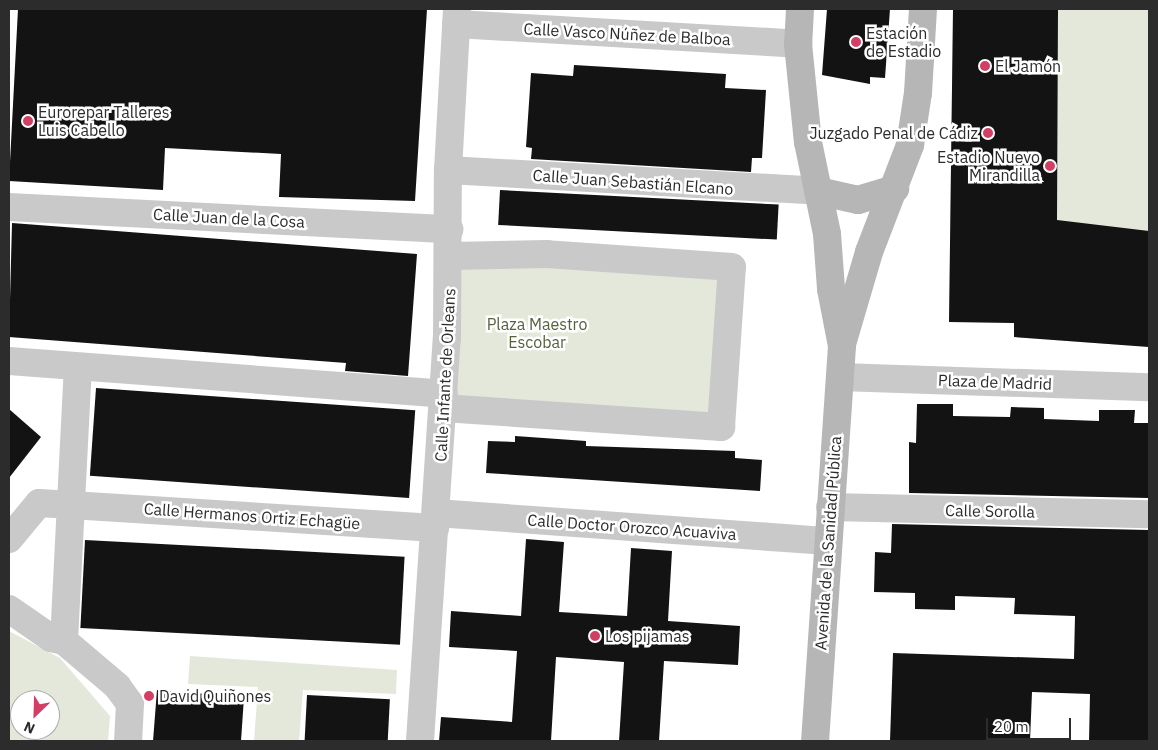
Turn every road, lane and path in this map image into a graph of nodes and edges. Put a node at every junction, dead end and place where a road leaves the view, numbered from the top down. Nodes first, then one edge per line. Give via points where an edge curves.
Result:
1 (800, 9) edge
2 (923, 9) edge
3 (456, 16) edge
4 (798, 44) junction
5 (448, 170) junction
6 (895, 189) junction
7 (818, 191) junction
8 (9, 208) edge
9 (449, 229) junction
10 (451, 256) junction
11 (842, 346) junction
12 (9, 361) edge
13 (78, 367) junction
14 (840, 377) junction
15 (1149, 387) edge
16 (443, 401) junction
17 (70, 505) junction
18 (830, 506) junction
19 (1149, 514) edge
20 (436, 521) junction
21 (9, 539) edge
22 (828, 541) junction
23 (9, 609) edge
24 (64, 641) junction
25 (128, 741) edge
26 (420, 741) edge
27 (815, 741) edge

1 - 4 main road, Avenida de la Sanidad Pública
2 - 6 main road, Avenida de la Sanidad Pública via 918,93 910,145
3 - 4 street, Calle Vasco Núñez de Balboa
3 - 5 street, Calle Infante de Orleans
4 - 7 main road, Avenida de la Sanidad Pública
5 - 7 street, Calle Juan Sebastián Elcano via 789,193
5 - 9 street, Calle Infante de Orleans
6 - 7 main road via 858,200
6 - 11 main road, Avenida de la Sanidad Pública via 869,252
7 - 11 main road, Avenida de la Sanidad Pública
8 - 9 street, Calle Juan de la Cosa
9 - 10 street, Calle Infante de Orleans
10 - 16 street, Calle Infante de Orleans
10 - 16 street via 547,254 732,267 722,427
11 - 14 main road, Avenida de la Sanidad Pública
12 - 13 street
13 - 16 street
13 - 17 street
14 - 15 street, Plaza de Madrid
14 - 18 main road, Avenida de la Sanidad Pública
16 - 20 street, Calle Infante de Orleans
17 - 20 street, Calle Hermanos Ortiz Echagüe
17 - 21 street, Calle Hermanos Ortiz Echagüe via 40,503
17 - 24 street
18 - 19 street, Calle Sorolla
18 - 22 main road, Avenida de la Sanidad Pública
20 - 22 street, Calle Doctor Orozco Acuaviva
20 - 26 street, Calle Infante de Orleans
22 - 27 main road, Avenida de la Sanidad Pública
23 - 24 street via 51,638
24 - 25 street via 117,686 130,704

